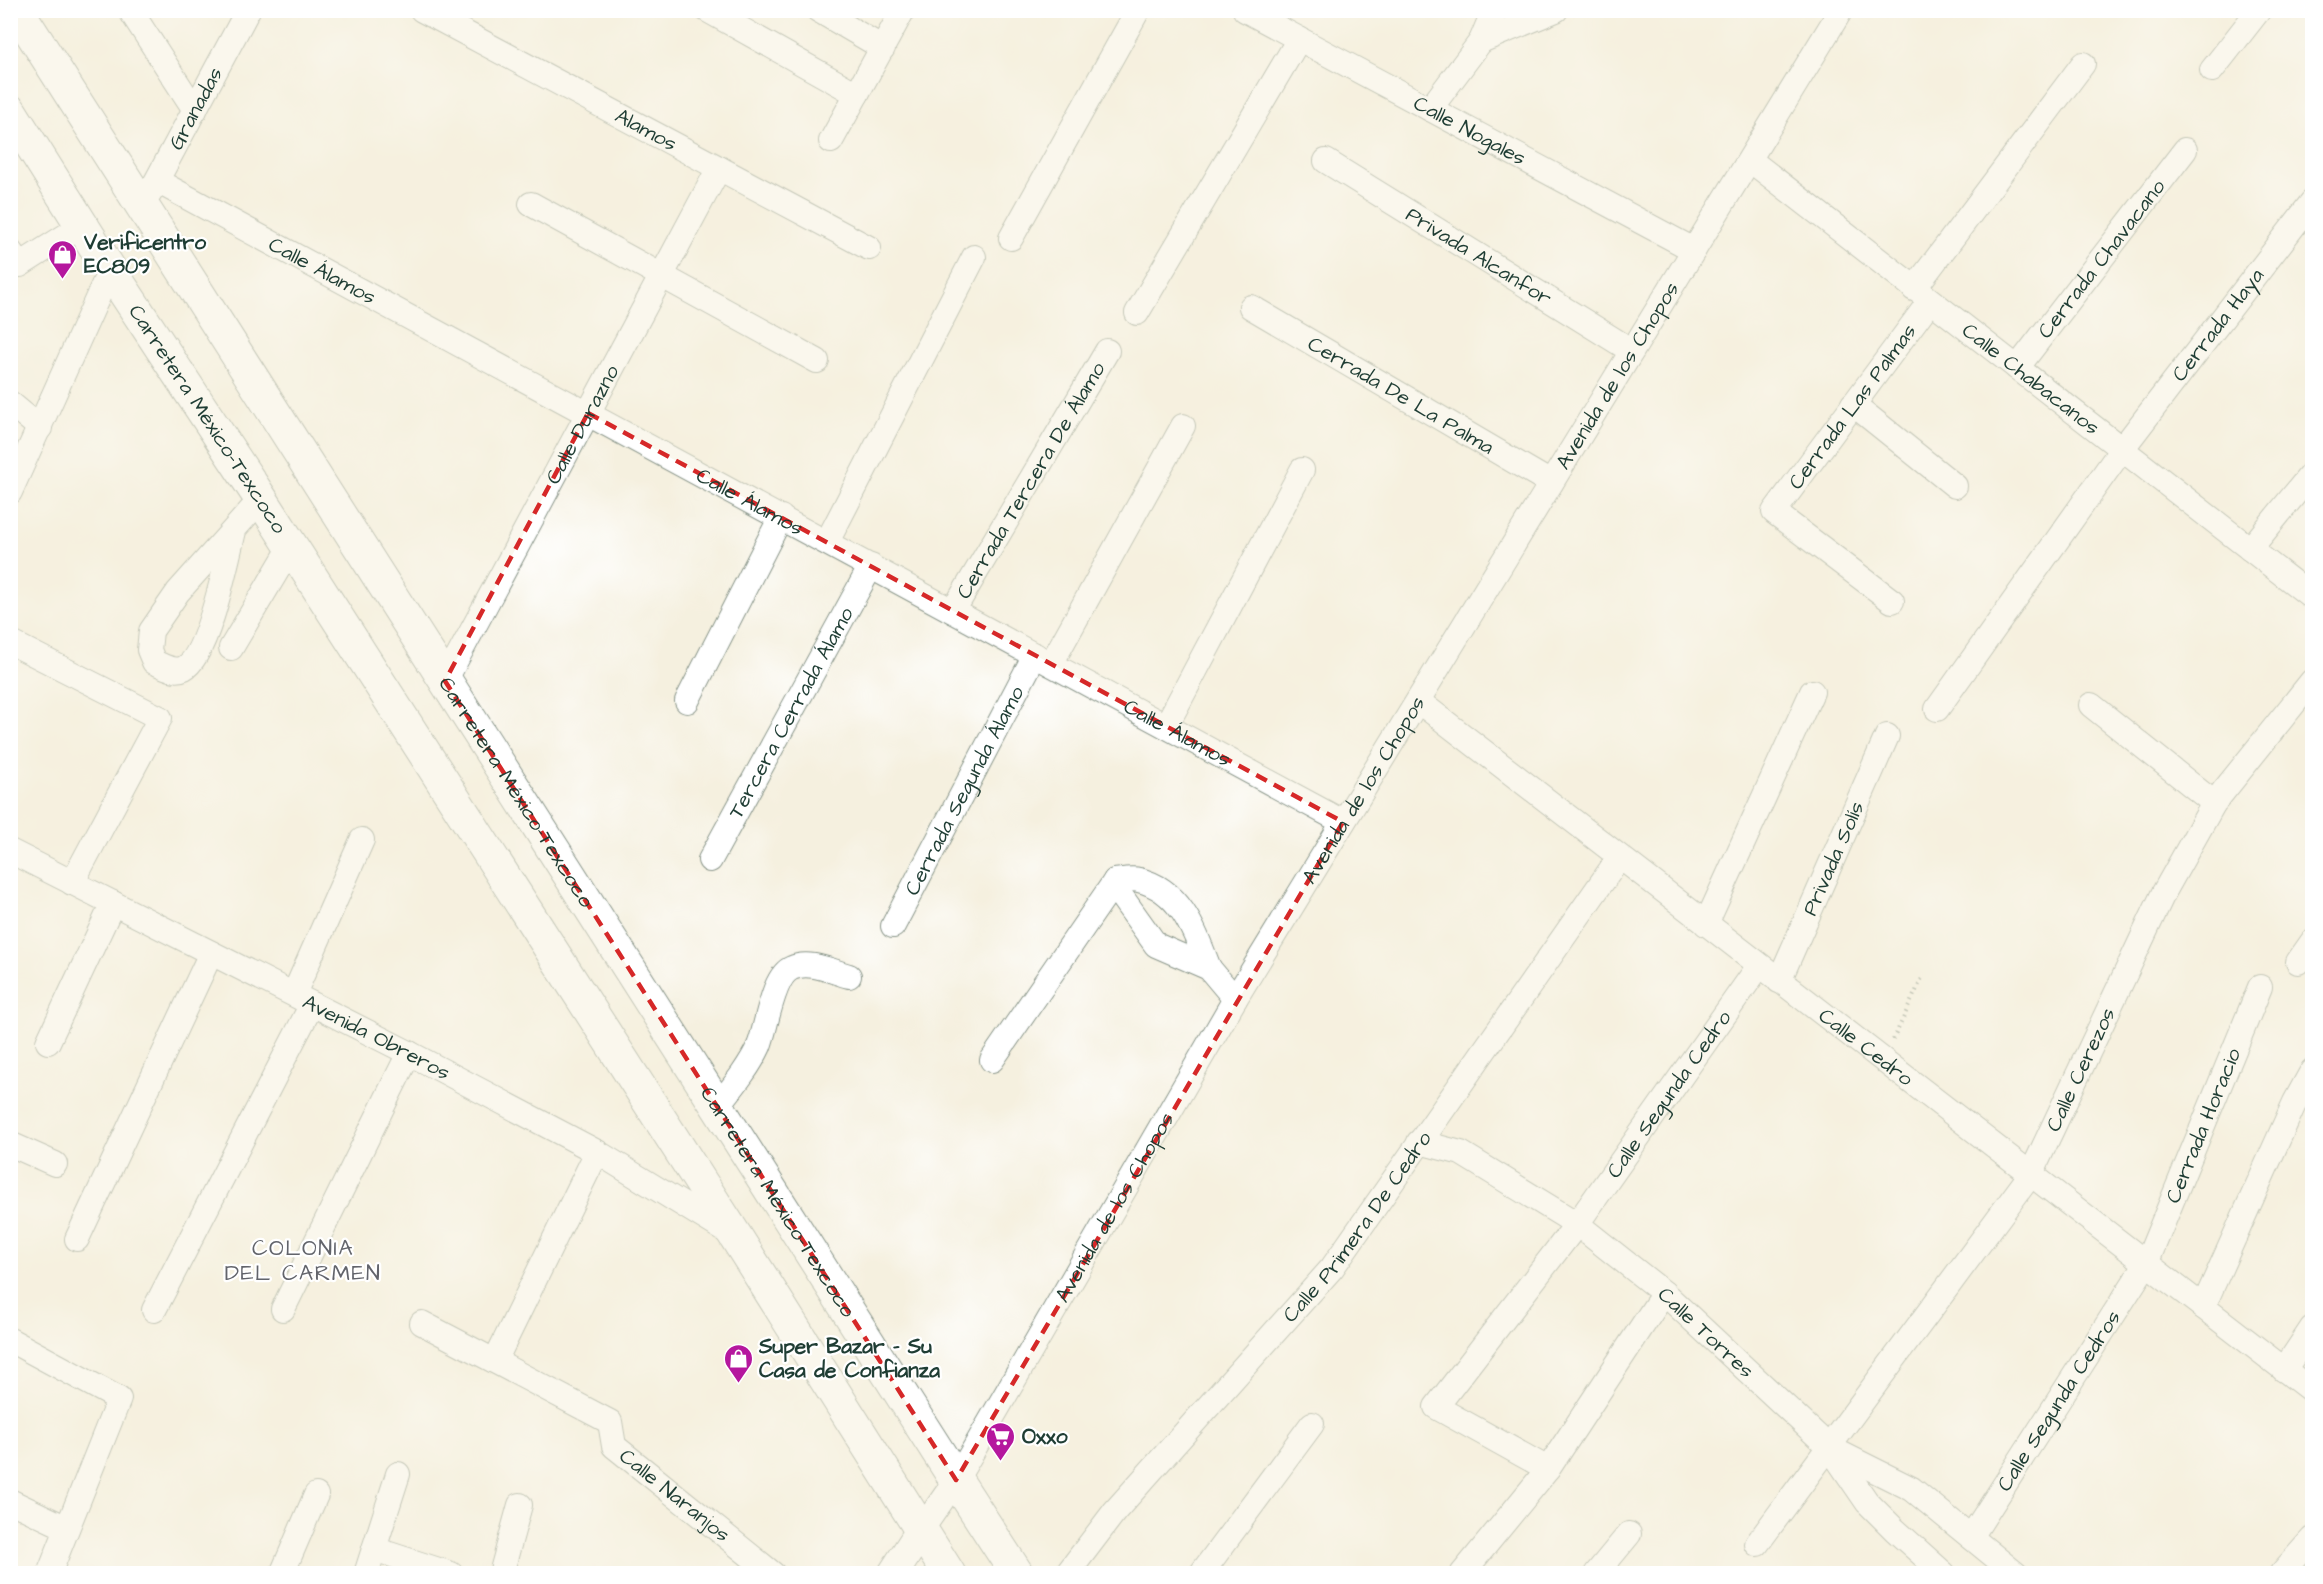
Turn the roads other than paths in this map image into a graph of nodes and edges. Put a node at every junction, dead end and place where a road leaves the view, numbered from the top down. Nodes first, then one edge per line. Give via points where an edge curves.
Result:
1 (17, 10) edge
2 (130, 10) edge
3 (248, 10) edge
4 (422, 10) edge
5 (707, 10) edge
6 (818, 10) edge
7 (903, 10) edge
8 (1138, 10) edge
9 (1245, 10) edge
10 (1494, 10) edge
11 (1556, 10) edge
12 (1841, 10) edge
13 (2259, 10) edge
14 (1299, 39) junction
15 (1481, 41) junction
16 (883, 48) junction
17 (2083, 64) dead end
18 (2212, 70) dead end
19 (857, 94) junction
20 (1430, 109) junction
21 (195, 110) junction
22 (14, 125) edge
23 (831, 141) dead end
24 (2185, 150) dead end
25 (1750, 160) junction
26 (1326, 161) dead end
27 (719, 168) junction
28 (150, 194) junction
29 (2313, 202) edge
30 (531, 204) dead end
31 (83, 225) junction
32 (1011, 238) dead end
33 (869, 248) dead end
34 (1694, 250) junction
35 (974, 257) dead end
36 (14, 262) edge
37 (110, 270) junction
38 (662, 276) junction
39 (1922, 295) junction
40 (1251, 307) dead end
41 (1137, 313) dead end
42 (1107, 351) dead end
43 (1632, 351) junction
44 (817, 361) dead end
45 (2017, 368) junction
46 (10, 403) edge
47 (1853, 404) junction
48 (588, 413) junction
49 (1183, 426) dead end
50 (40, 428) junction
51 (2122, 449) junction
52 (16, 467) edge
53 (1302, 470) dead end
54 (2313, 473) edge
55 (1551, 483) junction
56 (1955, 486) dead end
57 (10, 492) edge
58 (261, 499) junction
59 (781, 517) junction
60 (234, 531) junction
61 (827, 542) junction
62 (291, 547) junction
63 (2250, 549) junction
64 (871, 566) junction
65 (2313, 597) edge
66 (1892, 601) dead end
67 (953, 611) junction
68 (10, 642) edge
69 (231, 648) dead end
70 (1043, 659) junction
71 (445, 681) junction
72 (2313, 681) edge
73 (1812, 692) dead end
74 (687, 701) dead end
75 (1418, 701) junction
76 (2091, 705) dead end
77 (1937, 709) dead end
78 (1166, 726) junction
79 (1887, 736) dead end
80 (2214, 803) junction
81 (1343, 822) junction
82 (362, 840) dead end
83 (10, 851) edge
84 (1619, 858) junction
85 (710, 860) dead end
86 (1115, 881) junction
87 (72, 883) junction
88 (113, 903) junction
89 (1706, 924) junction
90 (893, 926) dead end
91 (2313, 942) edge
92 (211, 953) junction
93 (2298, 962) dead end
94 (1759, 966) junction
95 (1209, 968) junction
96 (849, 976) dead end
97 (1779, 981) junction
98 (2260, 987) dead end
99 (303, 999) junction
100 (1235, 999) junction
101 (48, 1042) dead end
102 (409, 1053) junction
103 (992, 1060) dead end
104 (2313, 1071) edge
105 (717, 1107) junction
106 (1419, 1142) junction
107 (10, 1144) edge
108 (597, 1152) junction
109 (55, 1164) dead end
110 (2031, 1174) junction
111 (1577, 1224) junction
112 (736, 1237) junction
113 (77, 1239) dead end
114 (2146, 1264) junction
115 (1664, 1293) junction
116 (2203, 1307) junction
117 (283, 1309) dead end
118 (154, 1310) dead end
119 (422, 1323) dead end
120 (2313, 1328) edge
121 (10, 1340) edge
122 (495, 1361) junction
123 (2284, 1370) junction
124 (2313, 1391) edge
125 (1312, 1424) dead end
126 (1830, 1448) junction
127 (1548, 1468) junction
128 (398, 1474) dead end
129 (956, 1480) junction
130 (316, 1495) dead end
131 (10, 1501) edge
132 (520, 1505) dead end
133 (67, 1528) junction
134 (922, 1529) junction
135 (1629, 1534) dead end
136 (1971, 1538) junction
137 (2313, 1539) edge
138 (1757, 1544) dead end
139 (374, 1549) junction
140 (49, 1574) edge
141 (282, 1574) edge
142 (366, 1574) edge
143 (452, 1574) edge
144 (501, 1574) edge
145 (773, 1574) edge
146 (893, 1574) edge
147 (949, 1574) edge
148 (1017, 1574) edge
149 (1066, 1574) edge
150 (1201, 1574) edge
151 (1462, 1574) edge
152 (1596, 1574) edge
153 (1944, 1574) edge
154 (2016, 1574) edge
155 (2281, 1574) edge

1 - 28 highway, Carretera México-Texcoco
2 - 21 street
3 - 21 street, Granadas
4 - 27 street, Alamos
5 - 19 street
6 - 16 street
7 - 16 street
8 - 32 street
9 - 14 street, Calle Nogales
10 - 15 street
11 - 15 street
12 - 25 street, Avenida de los Chopos
13 - 18 street
14 - 20 street, Calle Nogales
14 - 41 street
15 - 20 street
16 - 19 street
17 - 39 street, Cerrada Las Palmas
19 - 23 street
20 - 34 street, Calle Nogales
21 - 28 street, Granadas
22 - 31 highway, Carretera México-Texcoco
24 - 45 street, Cerrada Chavacano
25 - 34 street, Avenida de los Chopos
25 - 39 street, Calle Chabacanos
26 - 43 street, Privada Alcanfor
27 - 33 street, Alamos
27 - 38 street, Calle Durazno
28 - 48 street, Calle Álamos
28 - 71 highway, Carretera México-Texcoco
29 - 51 street, Cerrada Haya
30 - 38 street
31 - 36 street
31 - 37 highway, Carretera México-Texcoco
34 - 43 street, Avenida de los Chopos
35 - 61 street
37 - 50 street
37 - 58 highway, Carretera México-Texcoco
38 - 44 street
38 - 48 street, Calle Durazno
39 - 45 street, Calle Chabacanos
39 - 47 street, Cerrada Las Palmas
40 - 55 street, Cerrada De La Palma
42 - 67 street, Cerrada Tercera De Álamo
43 - 55 street, Avenida de los Chopos
45 - 51 street, Calle Chabacanos
46 - 50 street
47 - 56 street
47 - 66 street, Cerrada Las Palmas via 1774,512
48 - 59 street, Calle Álamos
48 - 71 street, Calle Durazno
49 - 70 street, Cerrada Segunda Álamo
50 - 52 street
51 - 63 street, Calle Chabacanos
51 - 77 street, Cerrada Haya
52 - 57 street
53 - 78 street
54 - 63 street
55 - 75 street, Avenida de los Chopos
58 - 60 street
58 - 62 highway, Carretera México-Texcoco
59 - 61 street, Calle Álamos
59 - 74 street
60 - 60 street via 178,592 151,631 149,650 154,662 172,670 185,668 196,657 208,632
61 - 64 street, Calle Álamos
62 - 69 street
62 - 112 highway, Carretera México-Texcoco
63 - 65 street, Calle Chabacanos
64 - 67 street, Calle Álamos
64 - 85 street, Tercera Cerrada Álamo
67 - 70 street, Calle Álamos
68 - 87 street via 160,718
70 - 78 street, Calle Álamos
70 - 90 street, Cerrada Segunda Álamo
71 - 105 highway, Carretera México-Texcoco
72 - 80 street, Calle Cerezos
73 - 89 street
75 - 81 street, Avenida de los Chopos
75 - 84 street, Calle Cedro
76 - 80 street
78 - 81 street, Calle Álamos
79 - 97 street, Privada Solís
80 - 110 street, Calle Cerezos via 2163,894
81 - 100 street, Avenida de los Chopos
82 - 99 street
83 - 87 street, Avenida Obreros
84 - 89 street, Calle Cedro
84 - 106 street, Calle Primera De Cedro
86 - 95 street via 1121,896 1156,945
86 - 95 street via 1137,879 1158,887 1182,907
86 - 103 street
87 - 88 street, Avenida Obreros
88 - 92 street, Avenida Obreros
88 - 101 street
89 - 94 street, Calle Cedro
91 - 93 street
92 - 99 street, Avenida Obreros
92 - 113 street
94 - 97 street, Calle Cedro
94 - 111 street, Calle Segunda Cedro
95 - 100 street
96 - 105 street via 805,964 789,968 779,980 759,1047
97 - 110 street, Calle Cedro
98 - 114 street, Cerrada Horacio
99 - 102 street, Avenida Obreros
99 - 118 street
100 - 129 street, Avenida de los Chopos
102 - 108 street, Avenida Obreros
102 - 117 street
104 - 116 street via 2295,1102
105 - 129 highway, Carretera México-Texcoco
106 - 111 street, Calle Torres via 1461,1153
106 - 149 street, Calle Primera De Cedro via 1332,1269 1115,1511
107 - 109 street
108 - 112 street, Avenida Obreros
108 - 122 street
110 - 114 street, Calle Cedro
110 - 126 street, Calle Cerezos
111 - 115 street, Calle Torres
111 - 127 street via 1436,1407
112 - 134 highway, Carretera México-Texcoco
114 - 116 street, Calle Cedro
114 - 136 street, Calle Segunda Cedros
115 - 126 street, Calle Torres
115 - 127 street
116 - 123 street, Calle Cedro
119 - 122 street, Calle Naranjos
120 - 123 street
121 - 133 street via 119,1399
122 - 145 street, Calle Naranjos via 610,1422 614,1446
123 - 124 street, Calle Cedro
125 - 150 street
126 - 136 street, Calle Torres via 1912,1489
126 - 138 street, Calle Cerezos
126 - 153 street, Calle Torres via 1867,1502
127 - 151 street
128 - 139 street
129 - 134 street, Avenida de los Chopos
129 - 148 highway, Carretera México-Texcoco
130 - 141 street
131 - 133 street
132 - 144 street
133 - 140 street
134 - 146 main road, Avenida de los Chopos
134 - 147 highway, Carretera México-Texcoco
135 - 152 street
136 - 154 street, Calle Torres
137 - 155 street
139 - 142 street
139 - 143 street

